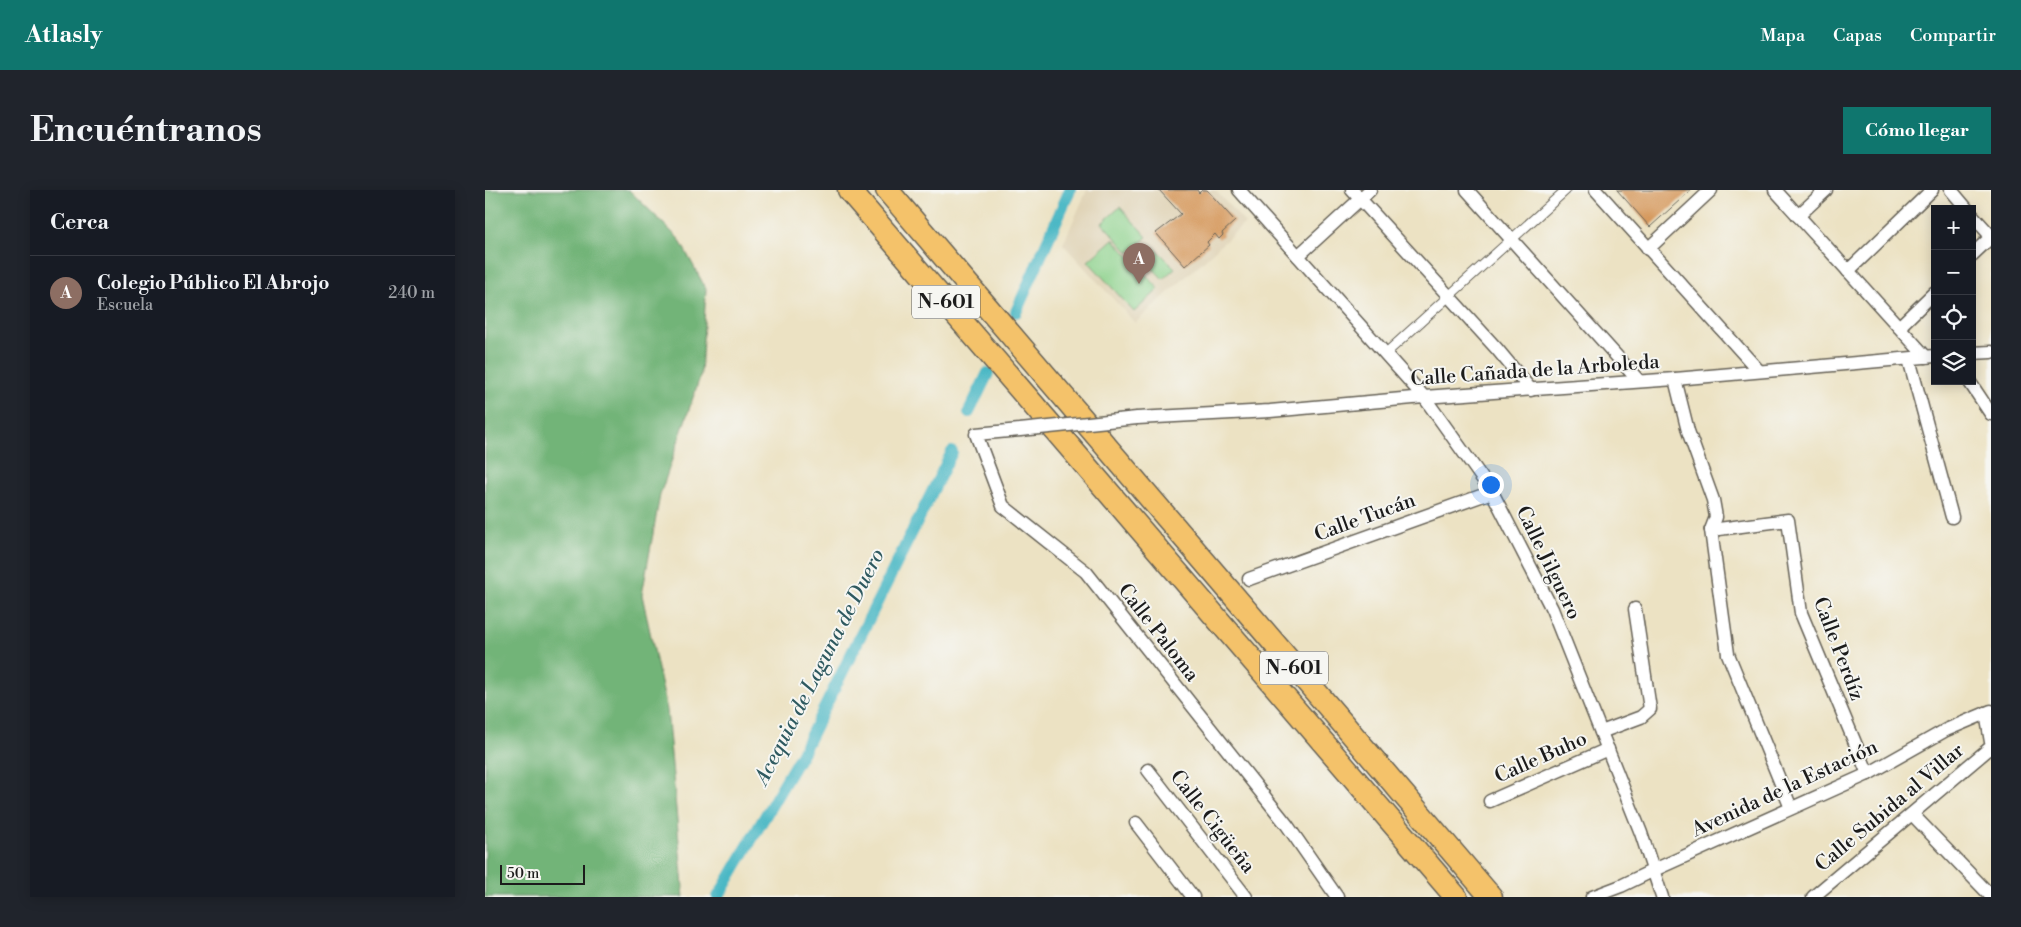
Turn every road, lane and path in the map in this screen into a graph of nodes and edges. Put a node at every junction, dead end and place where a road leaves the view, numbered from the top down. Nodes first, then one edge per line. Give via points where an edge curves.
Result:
1 (849, 190) edge
2 (887, 190) edge
3 (1239, 190) edge
4 (1467, 190) edge
5 (1566, 190) edge
6 (1596, 190) edge
7 (1711, 190) edge
8 (1775, 190) edge
9 (1826, 190) edge
10 (1932, 190) edge
11 (1951, 190) edge
12 (1361, 193) edge
13 (1964, 205) edge
14 (1798, 216) junction
15 (1976, 219) edge
16 (1991, 237) edge
17 (1512, 238) junction
18 (1648, 249) junction
19 (1976, 251) edge
20 (1298, 256) junction
21 (1848, 270) junction
22 (1932, 295) edge
23 (1449, 297) junction
24 (1899, 327) junction
25 (1991, 352) edge
26 (1976, 353) edge
27 (1385, 354) junction
28 (1930, 357) edge
29 (1909, 358) junction
30 (1759, 371) junction
31 (1675, 379) junction
32 (1639, 381) junction
33 (1972, 385) edge
34 (1531, 390) junction
35 (1424, 397) junction
36 (1991, 414) edge
37 (1020, 430) joint
38 (1492, 492) junction
39 (1952, 517) dead end
40 (1711, 530) junction
41 (1249, 578) dead end
42 (1635, 609) dead end
43 (1988, 712) edge
44 (1601, 732) junction
45 (1991, 742) edge
46 (1991, 747) edge
47 (1608, 749) junction
48 (1148, 770) dead end
49 (1868, 774) junction
50 (1490, 801) dead end
51 (1791, 808) junction
52 (1912, 814) junction
53 (1136, 823) dead end
54 (1654, 870) junction
55 (1991, 896) edge
56 (1193, 897) edge
57 (1246, 897) edge
58 (1337, 897) edge
59 (1456, 897) edge
60 (1491, 897) edge
61 (1592, 897) edge
62 (1662, 897) edge
63 (1813, 897) edge

1 - 59 highway, N-601
2 - 60 highway, N-601
3 - 20 street, Calle Jilguero
4 - 17 street
5 - 17 street
6 - 18 street
7 - 18 street
8 - 14 street
9 - 14 street
10 - 21 street
11 - 13 street
12 - 20 street
12 - 23 street
14 - 21 street
15 - 16 street
16 - 19 street
17 - 23 street
17 - 32 street
18 - 30 street
20 - 27 street, Calle Jilguero
21 - 24 street
22 - 24 street
23 - 27 street
23 - 34 street
24 - 28 street
25 - 26 street
27 - 35 street, Calle Jilguero
28 - 29 street, Calle Cañada de la Arboleda
29 - 30 street, Calle Cañada de la Arboleda
29 - 39 street
30 - 31 street, Calle Cañada de la Arboleda
31 - 32 street, Calle Cañada de la Arboleda
31 - 40 street via 1688,431 1713,500 1716,518
32 - 34 street, Calle Cañada de la Arboleda
33 - 36 street
34 - 35 street, Calle Cañada de la Arboleda
35 - 37 street, Calle Cañada de la Arboleda, bridge
35 - 38 street, Calle Jilguero
37 - 58 street, Calle Paloma via 976,434 1003,506 1086,572 1287,825
38 - 41 street, Calle Tucán
38 - 44 street, Calle Jilguero via 1552,609
40 - 49 street, Calle Perdíz via 1788,520 1801,613
40 - 51 street via 1728,654
42 - 44 street via 1650,709 1641,716
43 - 45 street
43 - 49 street, Avenida de la Estación via 1946,730
44 - 47 street, Calle Jilguero
46 - 52 street, Calle Subida al Villar
47 - 50 street, Calle Buho
47 - 54 street, Calle Jilguero
48 - 57 street, Calle Cigüeña
49 - 51 street, Avenida de la Estación
51 - 54 street, Avenida de la Estación
52 - 55 street
52 - 63 street, Calle Subida al Villar
53 - 56 street
54 - 61 street, Avenida de la Estación
54 - 62 street, Calle Jilguero

